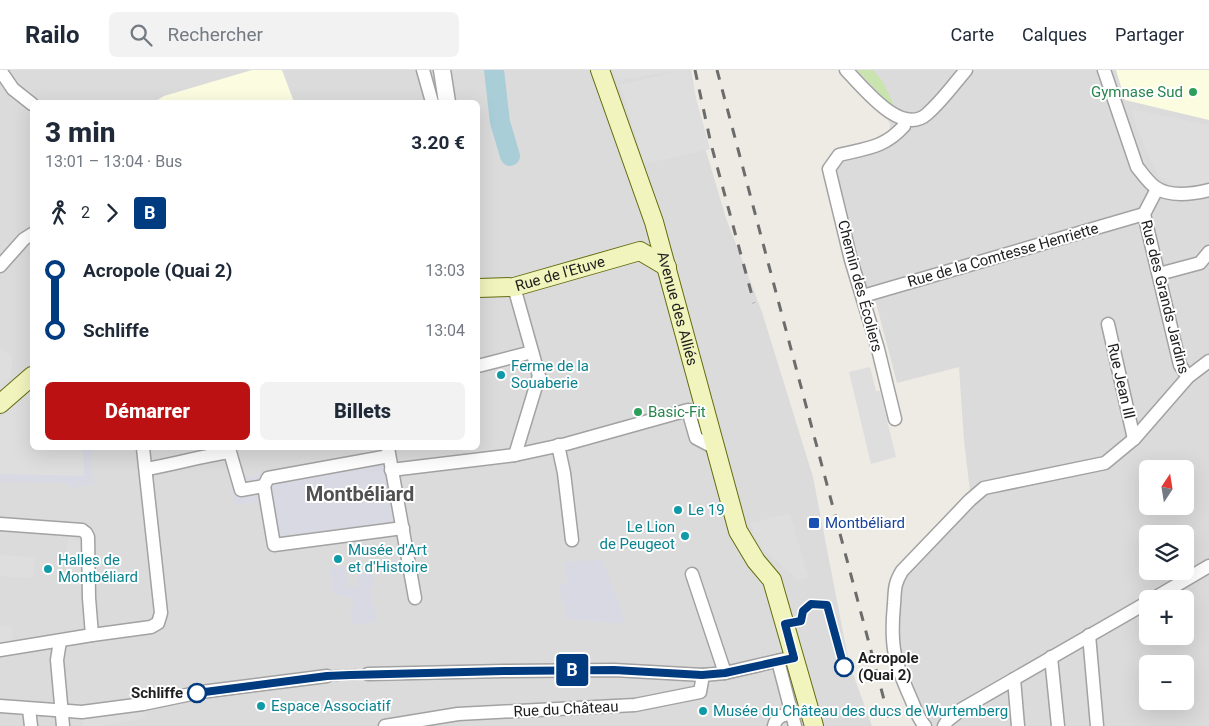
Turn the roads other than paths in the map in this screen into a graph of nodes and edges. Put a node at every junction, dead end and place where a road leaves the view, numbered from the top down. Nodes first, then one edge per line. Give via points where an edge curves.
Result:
1 (0, 70) edge
2 (423, 70) edge
3 (442, 70) edge
4 (600, 70) edge
5 (846, 70) edge
6 (966, 70) edge
7 (1104, 70) edge
8 (431, 100) edge
9 (447, 100) edge
10 (30, 102) edge
11 (904, 120) junction
12 (1156, 188) junction
13 (1209, 190) edge
14 (1144, 214) junction
15 (654, 222) junction
16 (30, 235) edge
17 (640, 251) junction
18 (1209, 252) edge
19 (0, 266) edge
20 (667, 267) junction
21 (1159, 274) junction
22 (514, 287) junction
23 (480, 288) edge
24 (863, 296) junction
25 (1108, 324) dead end
26 (532, 352) junction
27 (1209, 361) edge
28 (480, 365) edge
29 (1188, 377) junction
30 (30, 378) edge
31 (0, 404) edge
32 (896, 419) dead end
33 (1134, 439) junction
34 (558, 445) junction
35 (714, 448) junction
36 (144, 450) edge
37 (388, 452) edge
38 (515, 455) junction
39 (146, 470) junction
40 (392, 470) junction
41 (264, 486) junction
42 (0, 524) edge
43 (403, 528) junction
44 (572, 540) dead end
45 (1209, 566) edge
46 (692, 574) dead end
47 (1168, 590) edge
48 (415, 598) dead end
49 (1139, 607) edge
50 (92, 634) junction
51 (1089, 635) junction
52 (60, 641) junction
53 (0, 650) edge
54 (1051, 657) junction
55 (786, 659) junction
56 (725, 673) junction
57 (368, 674) tunnel mouth
58 (702, 675) junction
59 (327, 676) tunnel mouth
60 (1014, 679) junction
61 (0, 706) edge
62 (29, 708) junction
63 (62, 712) junction
64 (792, 712) junction
65 (31, 726) edge
66 (63, 726) edge
67 (385, 726) edge
68 (774, 726) edge
69 (796, 726) edge
70 (814, 726) edge
71 (925, 726) edge
72 (944, 726) edge
73 (1018, 726) edge
74 (1058, 726) edge
75 (1097, 726) edge

1 - 10 street via 13,89
2 - 8 street
3 - 9 street
4 - 15 main road, Avenue des Alliés
5 - 11 street via 877,102
6 - 11 street via 926,115 917,120
7 - 12 street via 1137,167
11 - 24 street, Chemin des Écoliers via 904,126 895,136 882,144 839,155 829,169
12 - 13 street via 1192,195
12 - 14 street, Rue des Grands Jardins
14 - 21 street, Rue des Grands Jardins
14 - 24 street, Rue de la Comtesse Henriette
15 - 17 main road
15 - 20 main road, Avenue des Alliés
16 - 19 street
17 - 20 main road
17 - 22 main road, Rue de l'Etuve
18 - 21 street via 1200,263
20 - 35 main road, Avenue des Alliés
21 - 29 street, Rue des Grands Jardins via 1180,365
22 - 23 main road, Rue de l'Etuve
22 - 26 street
24 - 32 street, Chemin des Écoliers
25 - 33 street, Rue Jean Ill
26 - 28 street
26 - 38 street via 539,376
27 - 29 street
29 - 33 street, Rue des Grands Jardins
30 - 31 main road
33 - 71 street, Rue des Grands Jardins via 1105,463 984,488 902,572 896,581 893,652
34 - 35 street via 688,410 696,438
34 - 38 street
34 - 44 street
35 - 55 main road, Avenue des Alliés via 738,531 772,580
36 - 39 street
37 - 40 street
37 - 41 street via 268,478
38 - 40 street
39 - 41 street via 230,452 241,490
39 - 50 street via 161,613 158,623 150,627
40 - 43 street
41 - 43 street via 274,545
42 - 50 street via 82,530 86,533
43 - 48 street
45 - 47 street
46 - 56 street
49 - 51 street
50 - 52 street
51 - 54 street
51 - 75 street
52 - 53 street
52 - 63 street via 57,660
54 - 60 street
54 - 74 street
55 - 56 street
55 - 64 street
55 - 70 main road, Avenue des Alliés
56 - 58 street
57 - 58 street via 614,670
58 - 67 street, Rue du Château via 700,692 644,703 458,714
59 - 63 street via 200,692 143,704
60 - 72 street via 962,709
60 - 73 street
61 - 62 street
62 - 63 street
62 - 65 street
63 - 66 street
64 - 68 street via 776,719
64 - 69 street

